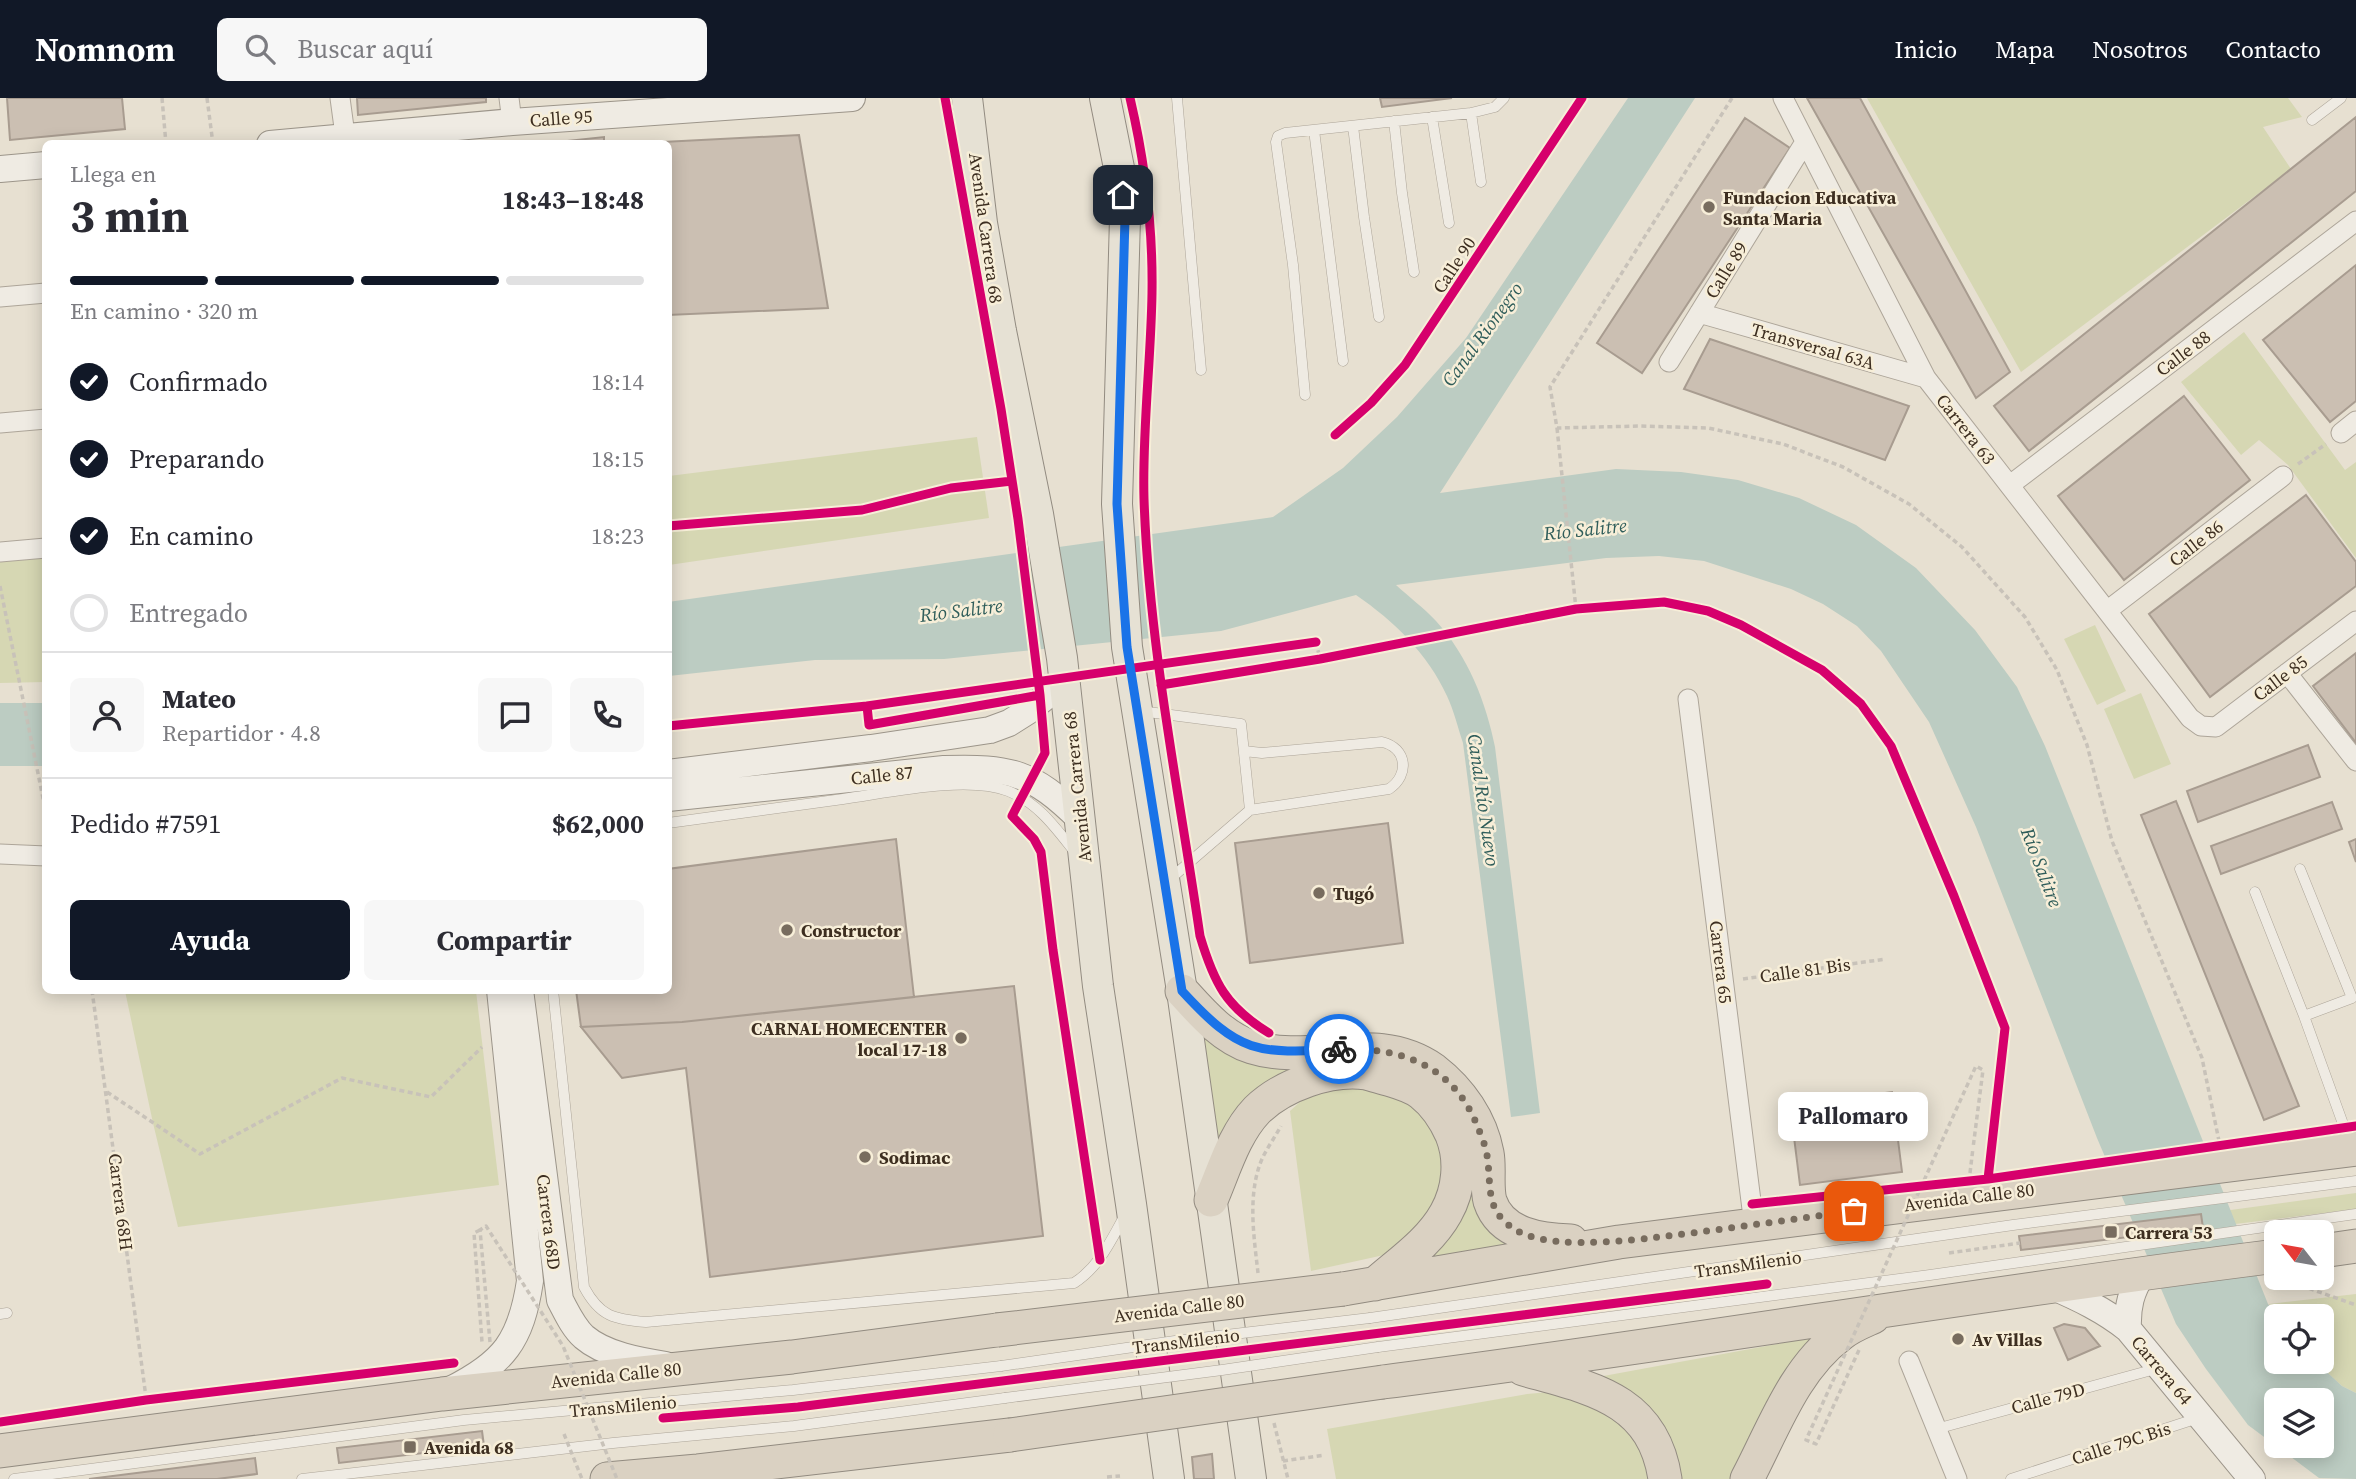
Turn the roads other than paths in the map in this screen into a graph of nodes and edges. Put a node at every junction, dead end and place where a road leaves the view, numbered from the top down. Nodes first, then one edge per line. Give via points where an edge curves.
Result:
1 (340, 98) edge
2 (852, 98) edge
3 (967, 98) edge
4 (1105, 98) edge
5 (1177, 98) edge
6 (1504, 98) edge
7 (1783, 98) edge
8 (2341, 98) edge
9 (511, 110) edge
10 (1471, 113) junction
11 (1432, 117) junction
12 (2312, 120) dead end
13 (1394, 121) junction
14 (1353, 126) junction
15 (1314, 130) junction
16 (472, 134) edge
17 (345, 135) junction
18 (303, 140) edge
19 (1805, 142) junction
20 (42, 165) edge
21 (0, 169) edge
22 (1481, 182) dead end
23 (2356, 221) edge
24 (1449, 223) dead end
25 (1414, 272) dead end
26 (42, 293) edge
27 (0, 297) edge
28 (1699, 313) junction
29 (1379, 317) dead end
30 (1343, 361) dead end
31 (1669, 362) dead end
32 (1201, 370) dead end
33 (1926, 378) junction
34 (1305, 395) dead end
35 (42, 419) edge
36 (0, 423) edge
37 (2283, 476) road end
38 (2010, 485) junction
39 (42, 548) edge
40 (0, 552) edge
41 (2108, 610) junction
42 (2356, 621) edge
43 (1055, 670) junction
44 (2287, 673) junction
45 (1688, 699) dead end
46 (1137, 711) junction
47 (2201, 726) joint
48 (1244, 751) junction
49 (2356, 761) edge
50 (672, 771) edge
51 (672, 798) edge
52 (1250, 810) junction
53 (1080, 819) junction
54 (672, 822) edge
55 (0, 854) edge
56 (42, 856) edge
57 (1085, 865) junction
58 (2300, 869) dead end
59 (1165, 884) junction
60 (2255, 892) dead end
61 (1182, 991) junction
62 (500, 994) edge
63 (521, 994) edge
64 (553, 994) edge
65 (2354, 998) edge
66 (2304, 1016) junction
67 (2355, 1160) edge
68 (1211, 1200) junction
69 (1131, 1204) junction
70 (2356, 1214) edge
71 (1754, 1225) junction
72 (1619, 1242) junction
73 (2356, 1246) edge
74 (2334, 1249) edge
75 (2264, 1258) edge
76 (2143, 1273) junction
77 (2051, 1286) junction
78 (1359, 1287) junction
79 (1888, 1309) junction
80 (2128, 1329) junction
81 (1909, 1361) dead end
82 (1511, 1366) junction
83 (689, 1367) junction
84 (2160, 1368) junction
85 (442, 1394) junction
86 (2192, 1420) dead end
87 (1936, 1429) junction
88 (0, 1451) edge
89 (752, 1465) junction
90 (2250, 1478) edge
91 (14, 1479) edge
92 (302, 1479) edge
93 (607, 1479) edge
94 (717, 1479) edge
95 (1169, 1479) edge
96 (1251, 1479) edge
97 (1665, 1479) edge
98 (1746, 1479) edge
99 (1957, 1479) edge
100 (2011, 1479) edge

1 - 17 street
2 - 9 street, Calle 95
3 - 43 main road, Avenida Carrera 68 via 982,223 1038,514
4 - 46 main road via 1125,218 1117,504 1127,647
5 - 32 lane
6 - 10 lane via 1495,107
7 - 19 street, Carrera 63
8 - 12 lane
9 - 16 street, Calle 95
10 - 11 lane
10 - 22 lane
11 - 13 lane
11 - 24 lane
13 - 14 lane
13 - 25 lane
14 - 15 lane
14 - 29 lane
15 - 30 lane
15 - 34 lane via 1285,133 1276,142
16 - 17 street, Calle 95
17 - 18 street, Calle 95
19 - 28 street, Calle 89
19 - 33 street, Carrera 63
20 - 21 street
23 - 38 street, Calle 88
26 - 27 street
28 - 31 street, Calle 89
28 - 33 street, Transversal 63A
33 - 38 street, Carrera 63
35 - 36 street
37 - 41 street, Calle 86
38 - 41 street, Carrera 63
39 - 40 street
41 - 47 street, Carrera 63 via 2190,718
42 - 44 street, Calle 85
43 - 50 street, Calle 87 via 1041,702 990,730
43 - 53 main road, Avenida Carrera 68
44 - 47 street, Calle 85 via 2216,727
44 - 49 street
45 - 71 street, Carrera 65
46 - 48 lane via 1241,724
46 - 59 main road
48 - 52 lane
48 - 52 lane via 1382,742 1396,748 1404,766 1400,780 1389,789
51 - 53 street, Calle 87 via 983,768 1029,778
52 - 59 lane
53 - 57 main road, Avenida Carrera 68
54 - 57 lane via 902,790 981,786 1006,790 1029,802 1050,820
55 - 56 street
57 - 69 main road, Avenida Carrera 68
58 - 65 lane
59 - 61 main road
60 - 66 lane
61 - 68 main road
61 - 72 highway via 1216,1026 1252,1048 1294,1053 1368,1048 1400,1054 1430,1068 1452,1085 1472,1113 1487,1153 1490,1201 1508,1224 1548,1241
62 - 85 street, Carrera 68D via 530,1259 527,1303 518,1332 505,1352 480,1373
63 - 83 street, Carrera 68D via 561,1300 585,1338 611,1352
64 - 69 lane via 584,1287 594,1305 621,1320 646,1322 1074,1283 1100,1260
65 - 66 lane
66 - 67 lane
67 - 71 highway, Avenida Calle 80
67 - 91 lane, TransMilenio, bridge via 2013,1225 1370,1318 793,1390 464,1420
68 - 78 highway via 1241,1130 1280,1092 1332,1075 1364,1073 1419,1091 1435,1106 1458,1148 1458,1179 1437,1227
68 - 96 main road
69 - 95 main road, Avenida Carrera 68
70 - 92 lane, TransMilenio, bridge via 794,1426
71 - 72 highway, Avenida Calle 80
72 - 78 highway, Avenida Calle 80
73 - 74 highway
75 - 76 highway
76 - 77 highway
76 - 80 street via 2132,1293
77 - 79 highway
77 - 80 street, Carrera 64 via 2091,1303
78 - 83 highway, Avenida Calle 80, bridge
79 - 82 highway
79 - 98 highway via 1840,1334 1819,1355 1796,1383
80 - 84 street, Carrera 64
81 - 87 street
82 - 89 highway, bridge via 1010,1435
82 - 97 highway via 1604,1394 1635,1413 1662,1459
83 - 85 highway, Avenida Calle 80
84 - 87 lane, Calle 79D
84 - 90 street, Carrera 64
85 - 88 highway, Avenida Calle 80
86 - 100 lane, Calle 79C Bis
87 - 99 street
89 - 93 highway
89 - 94 street

